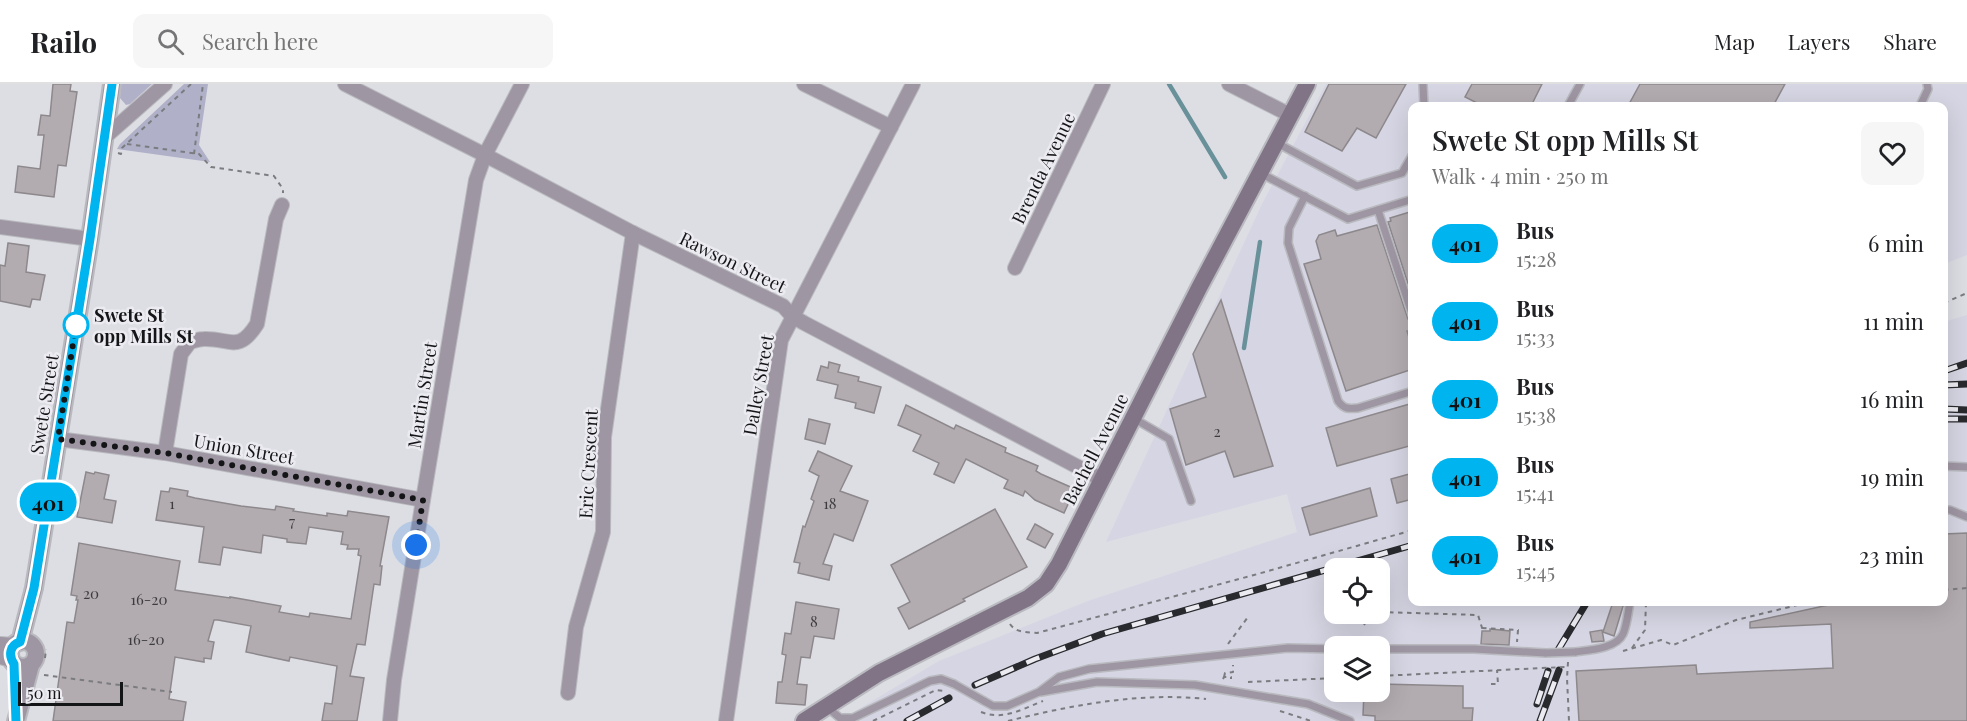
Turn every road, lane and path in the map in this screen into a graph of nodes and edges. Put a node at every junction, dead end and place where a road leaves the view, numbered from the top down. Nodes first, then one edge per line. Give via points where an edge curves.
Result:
1 (112, 84) edge
2 (165, 84) edge
3 (191, 84) edge
4 (204, 84) edge
5 (345, 84) edge
6 (522, 84) edge
7 (804, 84) edge
8 (913, 84) edge
9 (1103, 84) edge
10 (1230, 84) edge
11 (1307, 84) edge
12 (1423, 84) edge
13 (1580, 84) edge
14 (1927, 84) edge
15 (1424, 102) edge
16 (1570, 102) edge
17 (1922, 102) edge
18 (1290, 115) junction
19 (891, 127) junction
20 (1276, 143) junction
21 (104, 144) junction
22 (127, 144) junction
23 (195, 154) junction
24 (485, 155) junction
25 (1408, 163) edge
26 (1260, 172) junction
27 (1305, 196) junction
28 (1408, 201) edge
29 (282, 205) joint
30 (1378, 210) junction
31 (0, 227) edge
32 (633, 233) junction
33 (90, 239) junction
34 (1015, 268) dead end
35 (1967, 293) edge
36 (1948, 301) edge
37 (1408, 302) edge
38 (792, 315) junction
39 (1408, 393) edge
40 (1132, 418) junction
41 (58, 439) junction
42 (165, 453) junction
43 (1948, 466) edge
44 (1967, 467) edge
45 (1101, 479) junction
46 (423, 500) junction
47 (1191, 501) dead end
48 (1948, 510) edge
49 (1967, 517) edge
50 (1408, 531) edge
51 (1967, 588) edge
52 (1948, 590) edge
53 (1629, 606) edge
54 (1646, 606) edge
55 (1794, 606) edge
56 (1002, 612) junction
57 (1390, 612) edge
58 (1517, 642) dead end
59 (1390, 648) edge
60 (1632, 648) junction
61 (1324, 649) edge
62 (1621, 651) dead end
63 (18, 655) edge
64 (1568, 659) dead end
65 (1567, 667) junction
66 (1497, 670) junction
67 (1390, 675) edge
68 (1324, 678) edge
69 (1246, 682) dead end
70 (1231, 683) dead end
71 (1491, 684) dead end
72 (1221, 689) junction
73 (172, 692) dead end
74 (1039, 692) junction
75 (568, 693) dead end
76 (953, 695) dead end
77 (1043, 701) dead end
78 (826, 707) junction
79 (1271, 709) dead end
80 (981, 712) dead end
81 (16, 718) edge
82 (390, 721) edge
83 (726, 721) edge
84 (804, 721) edge
85 (873, 721) edge
86 (1008, 721) edge
87 (1311, 721) edge
88 (1350, 721) edge
89 (1569, 721) edge

1 - 21 street, Swete Street
2 - 21 street
3 - 22 path
4 - 23 path
5 - 24 street, Rawson Street
6 - 24 street, Martin Street
7 - 19 street
8 - 19 street, Dalley Street
9 - 34 street, Brenda Avenue
10 - 18 street
11 - 18 main road, Bachell Avenue
12 - 15 lane
13 - 16 lane
14 - 17 lane
18 - 20 main road, Bachell Avenue
19 - 38 street, Dalley Street
20 - 25 lane via 1358,186 1402,173
20 - 26 main road, Bachell Avenue
21 - 22 path via 121,154
21 - 33 street, Swete Street
22 - 23 path
23 - 29 path via 211,167 274,176 283,189
24 - 32 street, Rawson Street
24 - 46 street, Martin Street via 476,180
26 - 27 lane
26 - 40 main road, Bachell Avenue
27 - 30 lane via 1348,219
27 - 39 lane via 1289,228 1288,243 1338,401 1343,407 1358,408
28 - 30 lane
29 - 42 street via 257,324 249,337 233,343 204,339 190,342 181,354
30 - 37 lane
31 - 33 street
32 - 38 street, Rawson Street via 783,306
32 - 75 street, Eric Crescent via 604,437 603,532 576,627
33 - 41 street, Swete Street
35 - 36 path
38 - 45 street, Rawson Street
38 - 83 street, Dalley Street via 781,340
40 - 45 main road, Bachell Avenue
40 - 47 lane via 1169,439
41 - 42 street, Union Street
41 - 63 street, Swete Street via 34,588
42 - 46 street, Union Street
43 - 44 lane
45 - 56 main road, Bachell Avenue via 1046,584
46 - 82 street, Martin Street
48 - 49 lane
50 - 56 path via 1037,633 1011,627
51 - 52 path
53 - 59 lane, bridge via 1620,638 1600,648 1546,653
54 - 60 path via 1645,630
55 - 60 path via 1736,620 1672,645 1661,640
56 - 78 main road, Bachell Avenue via 879,673
57 - 58 path via 1479,615 1482,630 1518,630
60 - 62 path
61 - 74 lane via 1288,648 1089,669 1059,677
63 - 73 path
63 - 81 street, Swete Street
64 - 65 path
65 - 66 path, bridge
65 - 89 path
66 - 67 path
66 - 71 path via 1498,684
68 - 69 path
70 - 72 path via 1231,677 1224,677
72 - 74 lane via 1176,683 1097,682
72 - 86 path via 1220,700 1135,699
72 - 88 lane via 1308,704
74 - 78 lane, bridge via 1007,706 993,706 941,679 853,718 840,718
76 - 85 path, bridge via 938,689
77 - 80 path, bridge via 1004,717
78 - 84 main road, Bachell Avenue
79 - 87 path

